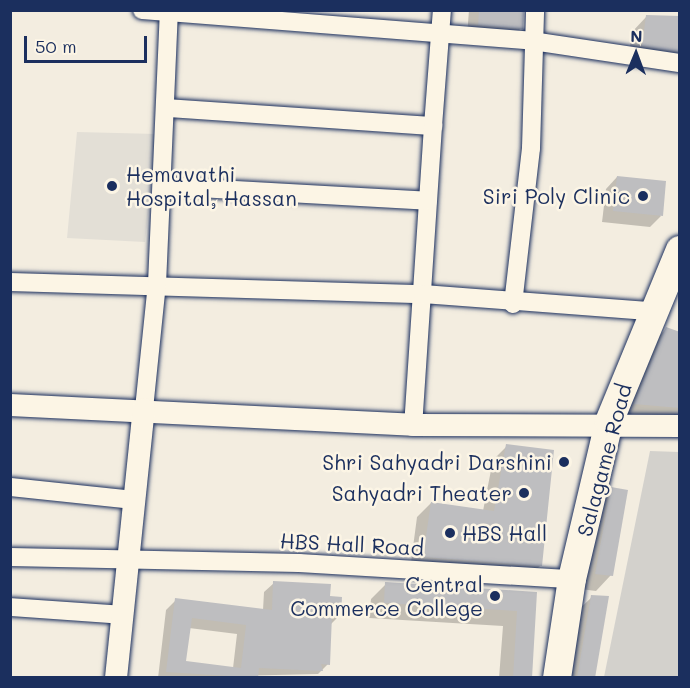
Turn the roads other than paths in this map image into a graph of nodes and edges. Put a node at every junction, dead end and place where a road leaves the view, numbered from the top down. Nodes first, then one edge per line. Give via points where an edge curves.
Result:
1 (142, 10) edge
2 (442, 10) edge
3 (535, 10) edge
4 (169, 12) edge
5 (254, 14) edge
6 (346, 19) edge
7 (439, 34) junction
8 (532, 41) junction
9 (680, 63) edge
10 (166, 108) junction
11 (433, 126) junction
12 (163, 186) junction
13 (428, 201) junction
14 (680, 250) edge
15 (10, 282) edge
16 (157, 284) junction
17 (423, 294) junction
18 (513, 304) junction
19 (651, 311) junction
20 (10, 405) edge
21 (144, 409) junction
22 (609, 422) junction
23 (413, 425) junction
24 (680, 426) edge
25 (10, 487) edge
26 (134, 500) junction
27 (10, 557) edge
28 (128, 557) junction
29 (572, 579) junction
30 (10, 607) edge
31 (123, 615) junction
32 (117, 678) edge
33 (557, 678) edge

1 - 4 street
2 - 7 street
3 - 8 street
4 - 5 street
4 - 10 street
5 - 6 street
6 - 7 street
7 - 8 street
7 - 11 street
8 - 9 street
8 - 18 street via 531,148
10 - 11 street
10 - 12 street
11 - 13 street
12 - 13 street
12 - 16 street
13 - 17 street
14 - 19 main road, Salagame Road
15 - 16 street
16 - 17 street
16 - 21 street
17 - 18 street
17 - 23 street
18 - 19 street
19 - 22 main road, Salagame Road
20 - 21 street
21 - 23 street
21 - 26 street
22 - 23 street
22 - 24 street
22 - 29 main road, Salagame Road
25 - 26 street
26 - 28 street
27 - 28 street, HBS Hall Road
28 - 29 street, HBS Hall Road
28 - 31 street
29 - 33 main road, Salagame Road
30 - 31 street
31 - 32 street

